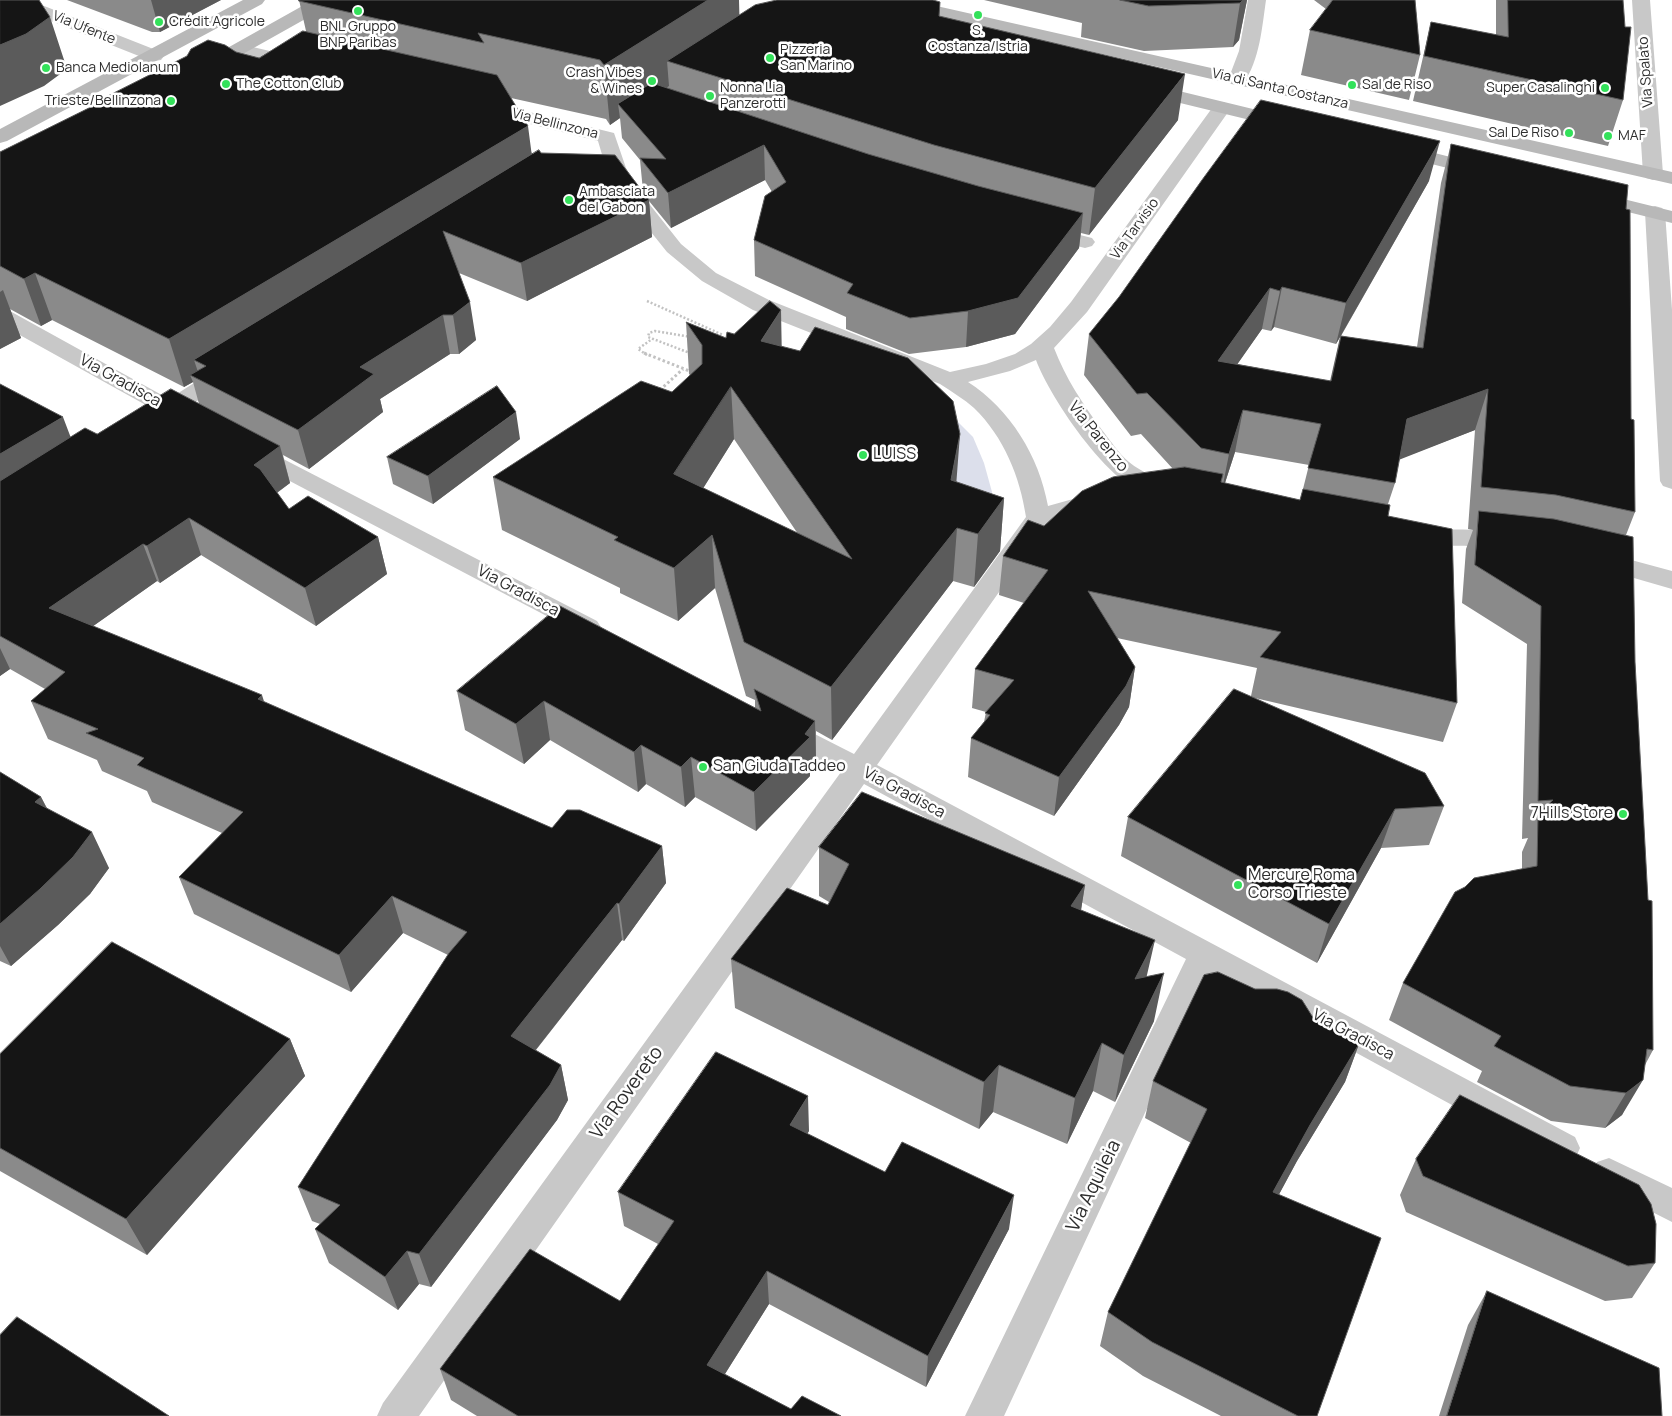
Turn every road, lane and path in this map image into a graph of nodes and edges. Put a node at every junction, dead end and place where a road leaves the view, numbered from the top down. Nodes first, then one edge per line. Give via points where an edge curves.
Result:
1 (14, 0) edge
2 (256, 0) edge
3 (326, 0) edge
4 (887, 0) edge
5 (1257, 0) edge
6 (1640, 0) edge
7 (240, 49) junction
8 (155, 56) junction
9 (321, 68) edge
10 (188, 77) edge
11 (1237, 80) junction
12 (1125, 84) edge
13 (469, 104) edge
14 (1222, 108) junction
15 (1308, 128) edge
16 (615, 133) junction
17 (0, 137) edge
18 (1386, 147) edge
19 (582, 153) edge
20 (1653, 174) junction
21 (1501, 175) edge
22 (1672, 178) edge
23 (1578, 194) edge
24 (1664, 214) edge
25 (1030, 229) edge
26 (1085, 242) dead end
27 (648, 301) dead end
28 (0, 315) edge
29 (653, 339) junction
30 (715, 341) junction
31 (1042, 346) junction
32 (243, 362) edge
33 (683, 369) junction
34 (747, 370) junction
35 (701, 374) edge
36 (742, 376) edge
37 (948, 379) junction
38 (655, 395) edge
39 (169, 408) junction
40 (140, 426) edge
41 (1672, 481) edge
42 (1038, 518) junction
43 (1394, 536) edge
44 (1532, 546) edge
45 (1578, 555) edge
46 (1672, 580) edge
47 (607, 637) edge
48 (765, 720) edge
49 (859, 769) junction
50 (1203, 955) junction
51 (1672, 1206) edge
52 (396, 1416) edge
53 (984, 1416) edge

1 - 8 street, Via Ufente
2 - 8 street
3 - 7 street
4 - 11 street, Via di Santa Costanza
5 - 11 street via 1249,47
6 - 20 street, Via Spalato
7 - 9 street
7 - 10 street
8 - 17 street
11 - 20 street, Via di Santa Costanza
12 - 14 street, Via di Santa Costanza
13 - 16 street, Via Bellinzona
14 - 15 street, Via di Santa Costanza
14 - 31 street, Via Tarvisio via 1079,307
16 - 19 street
16 - 37 street via 616,168 630,193 674,248 709,277 761,305
18 - 21 street
20 - 22 street, Via di Santa Costanza
23 - 24 street
24 - 41 street
25 - 26 street
27 - 30 path via 723,334
28 - 39 street, Via Gradisca
29 - 30 path via 648,337 649,333 655,331
29 - 33 path via 638,349
29 - 34 path
30 - 34 path via 755,363 752,371
31 - 37 street via 1008,365
31 - 42 street, Via Parenzo via 1065,396 1106,452 1130,476 1169,495 1121,496 1086,502
32 - 39 street
33 - 35 path
33 - 38 path
34 - 36 path
37 - 42 street via 982,404 1004,431 1020,459
39 - 40 street
39 - 47 street, Via Gradisca
42 - 49 street
43 - 44 street via 1482,539
45 - 46 street
48 - 49 street, Via Gradisca
49 - 50 street, Via Gradisca
49 - 52 street, Via Rovereto
50 - 51 street, Via Gradisca
50 - 53 street, Via Aquileia

